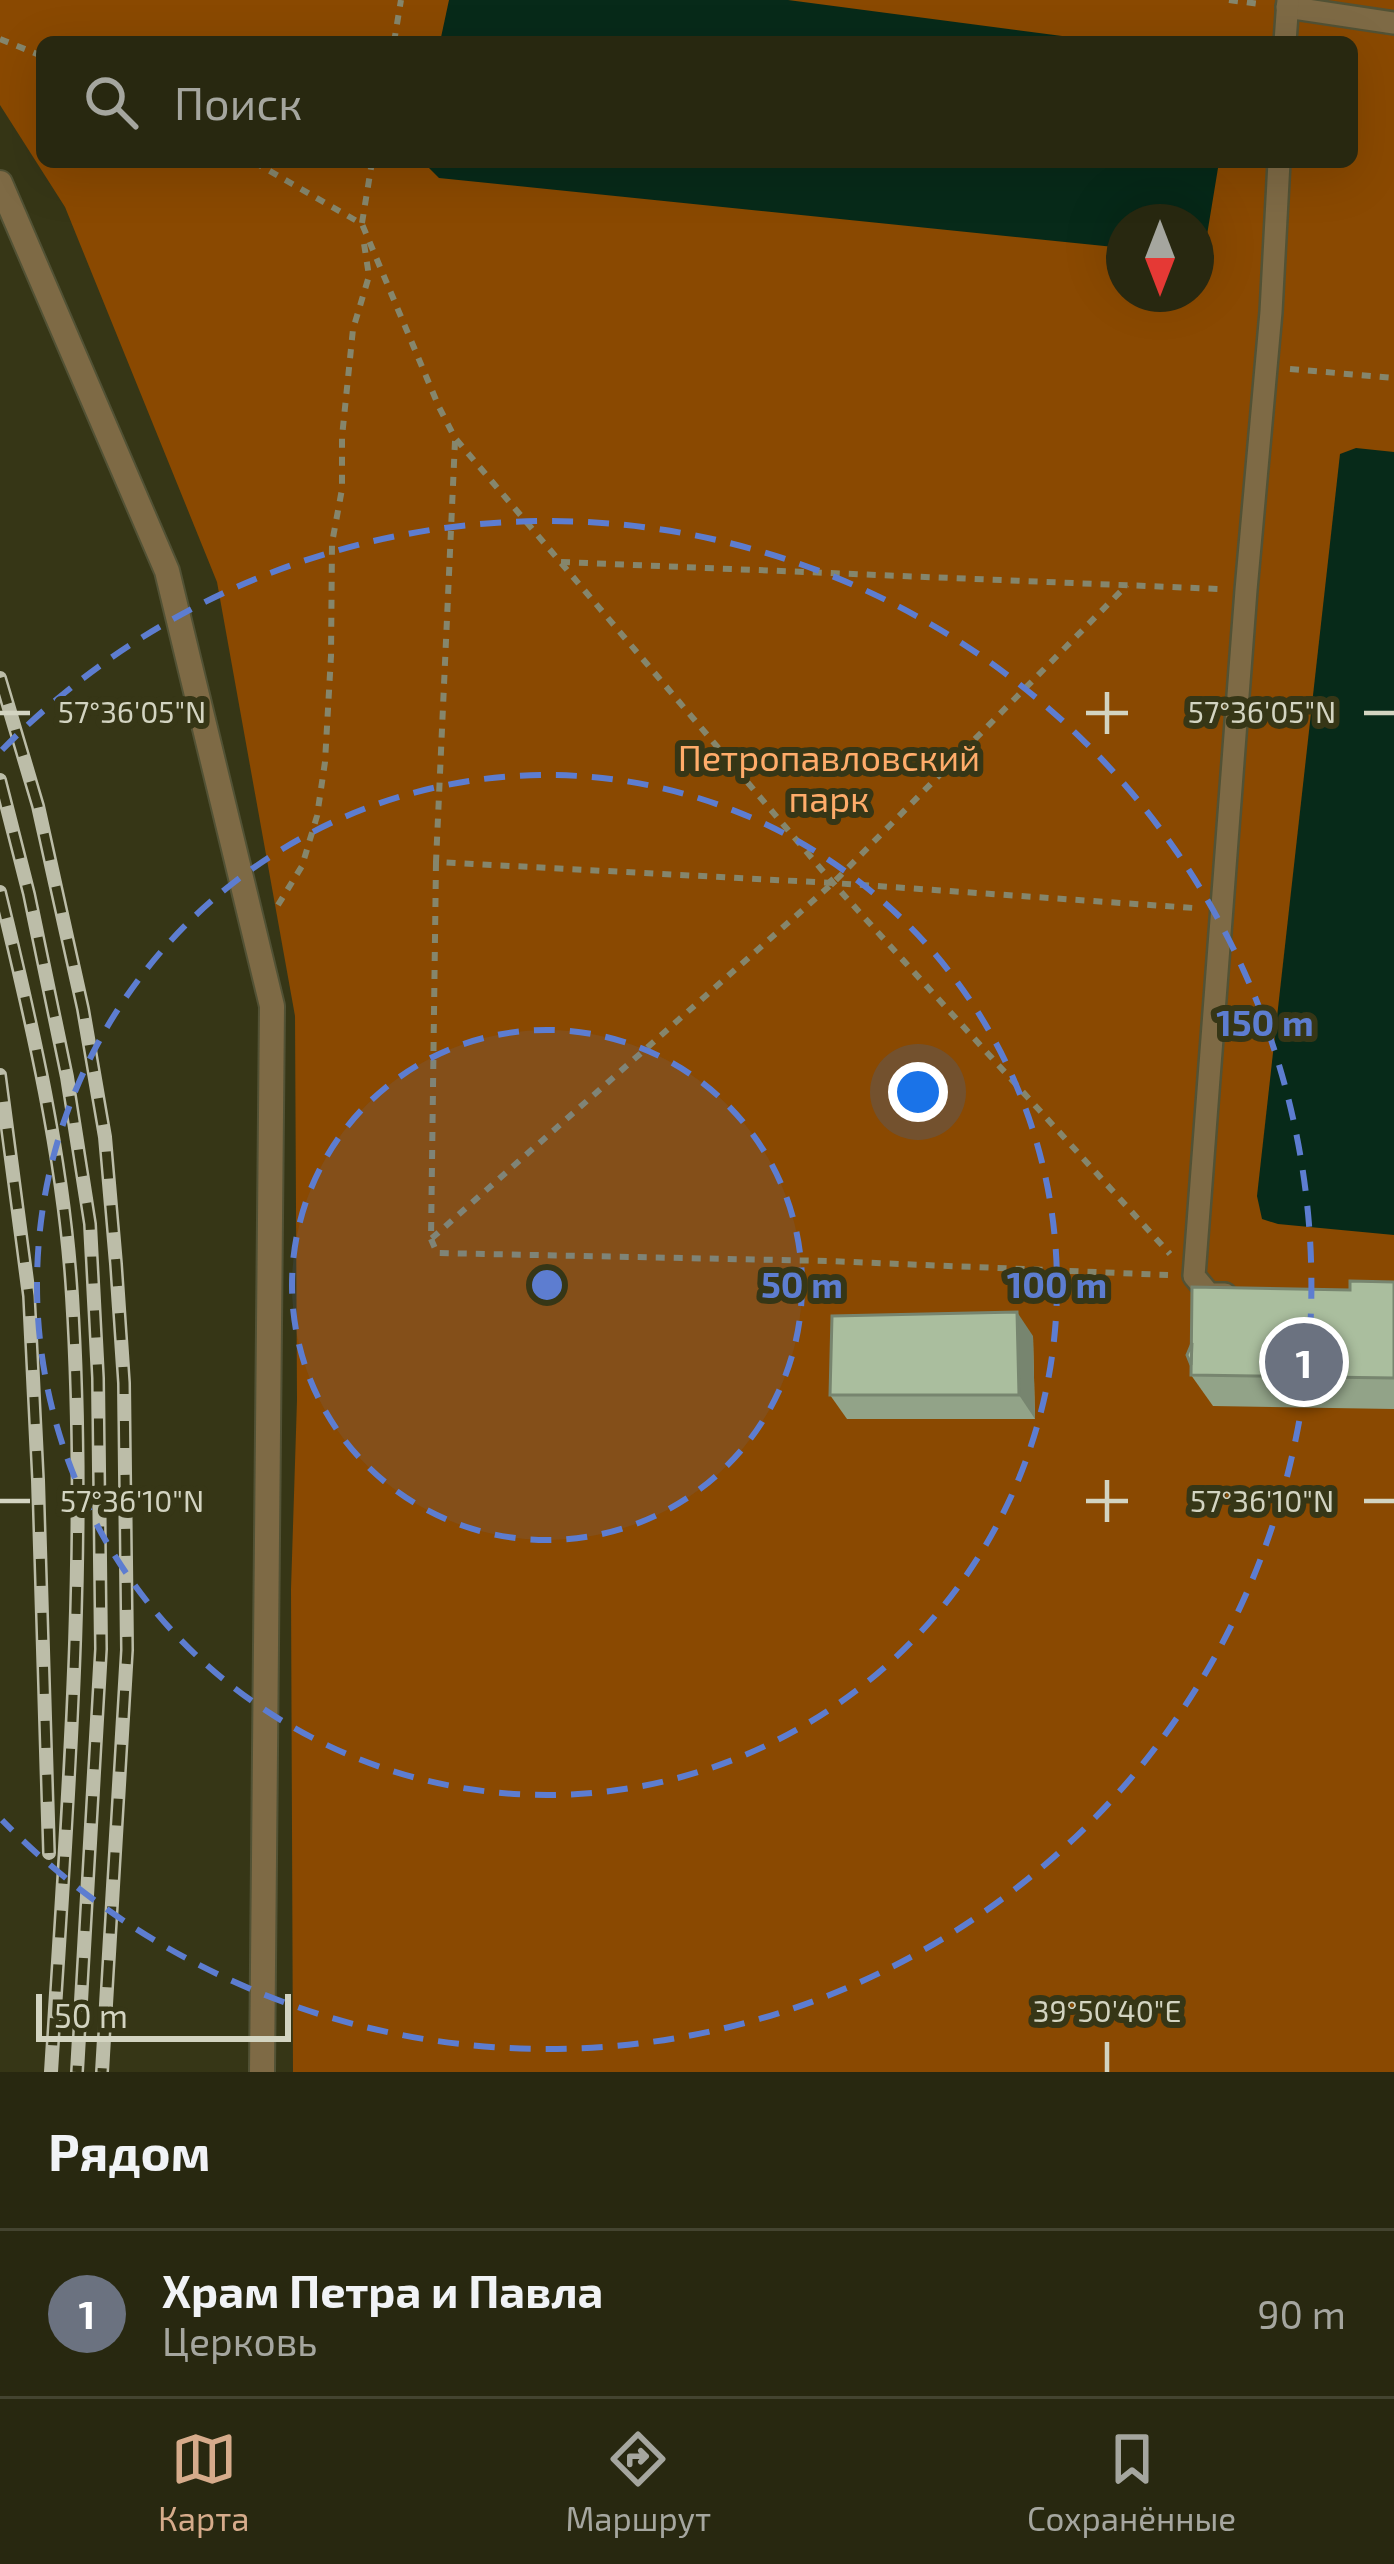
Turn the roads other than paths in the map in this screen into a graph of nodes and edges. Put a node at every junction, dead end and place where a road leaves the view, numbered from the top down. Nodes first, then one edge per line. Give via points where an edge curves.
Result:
1 (1287, 4) edge
2 (1394, 23) edge
3 (1285, 36) edge
4 (1279, 168) edge
5 (0, 183) edge
6 (1256, 1294) edge
7 (262, 2072) edge

1 - 2 lane
1 - 3 lane
4 - 6 lane via 1192,1276 1209,1294
5 - 7 street via 167,571 272,1006

